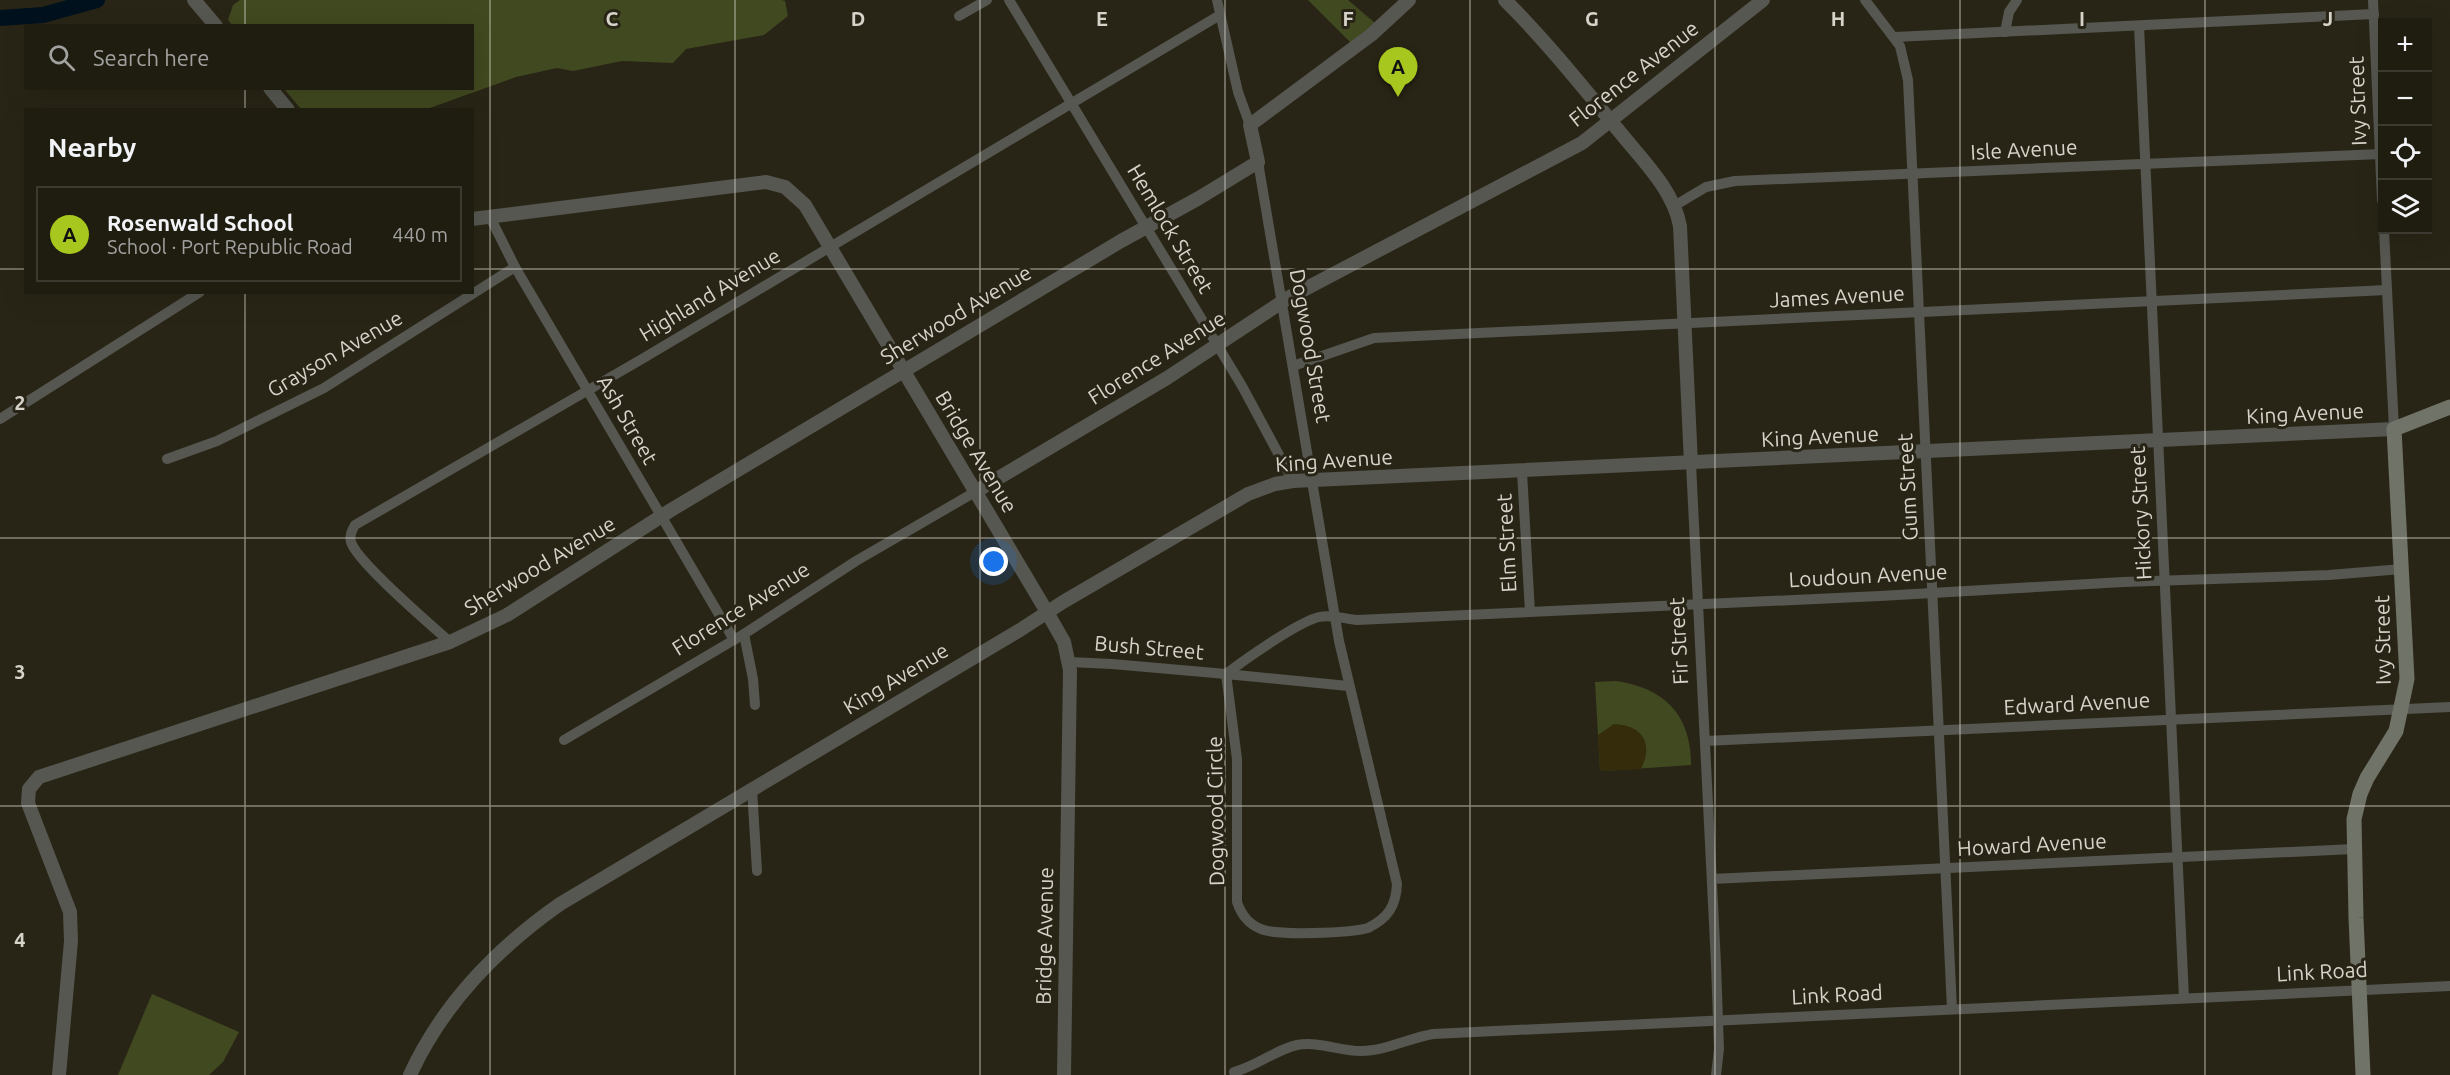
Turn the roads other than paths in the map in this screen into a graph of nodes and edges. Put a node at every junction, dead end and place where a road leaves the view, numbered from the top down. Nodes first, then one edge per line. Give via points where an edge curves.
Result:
1 (194, 0) edge
2 (987, 0) edge
3 (1010, 0) edge
4 (1217, 0) edge
5 (1409, 0) edge
6 (1505, 0) edge
7 (1763, 0) edge
8 (1865, 0) edge
9 (2017, 0) edge
10 (2373, 0) edge
11 (2374, 14) junction
12 (1220, 15) junction
13 (959, 16) dead end
14 (214, 24) edge
15 (2139, 26) junction
16 (2005, 32) junction
17 (1895, 37) junction
18 (272, 90) edge
19 (1072, 103) junction
20 (286, 108) edge
21 (1611, 122) junction
22 (1250, 125) junction
23 (2380, 126) edge
24 (2378, 154) edge
25 (1258, 162) junction
26 (2145, 164) junction
27 (1912, 174) junction
28 (1674, 206) junction
29 (490, 217) junction
30 (474, 219) edge
31 (1146, 227) junction
32 (2384, 234) edge
33 (830, 247) junction
34 (515, 267) junction
35 (2387, 290) junction
36 (474, 293) edge
37 (197, 294) edge
38 (472, 294) edge
39 (2153, 302) junction
40 (1282, 303) junction
41 (1919, 313) junction
42 (1684, 323) junction
43 (1217, 346) junction
44 (1293, 366) junction
45 (904, 372) junction
46 (587, 390) junction
47 (2450, 407) edge
48 (0, 419) edge
49 (2394, 429) junction
50 (2157, 442) junction
51 (1926, 453) junction
52 (167, 459) dead end
53 (1691, 464) junction
54 (1522, 472) junction
55 (1293, 481) junction
56 (1311, 481) junction
57 (975, 492) junction
58 (662, 516) junction
59 (2402, 569) junction
60 (2164, 580) junction
61 (1932, 592) junction
62 (1698, 604) junction
63 (1047, 612) junction
64 (1530, 612) junction
65 (1335, 617) junction
66 (744, 634) junction
67 (734, 640) junction
68 (450, 642) junction
69 (1069, 662) junction
70 (1226, 674) junction
71 (1348, 686) junction
72 (755, 705) dead end
73 (2450, 707) edge
74 (2402, 709) junction
75 (2171, 720) junction
76 (1939, 730) junction
77 (564, 740) dead end
78 (1705, 741) junction
79 (752, 789) junction
80 (2354, 849) junction
81 (2178, 857) junction
82 (1945, 869) junction
83 (757, 871) dead end
84 (1712, 879) junction
85 (2450, 986) edge
86 (2360, 989) junction
87 (2184, 998) junction
88 (1952, 1009) junction
89 (1718, 1020) junction
90 (1234, 1072) dead end
91 (59, 1075) edge
92 (410, 1075) edge
93 (1064, 1075) edge
94 (1716, 1075) edge
95 (2363, 1075) edge

1 - 14 street
2 - 13 street
3 - 19 street, Hemlock Street
4 - 12 street, Dogwood Street
5 - 22 street via 1371,35
6 - 21 street via 1568,66
7 - 21 street, Florence Avenue
8 - 17 street, Gum Street
9 - 16 street via 2009,12
10 - 11 street, Ivy Street
11 - 15 street
11 - 23 street, Ivy Street
12 - 19 street, Highland Avenue
12 - 22 street, Dogwood Street
15 - 16 street
15 - 26 street, Hickory Street
16 - 17 street
17 - 27 street, Gum Street via 1907,70
18 - 20 street
19 - 31 street, Hemlock Street
19 - 33 street, Highland Avenue
21 - 28 street
21 - 40 street, Florence Avenue via 1582,143
22 - 25 street, Dogwood Street
24 - 26 street, Isle Avenue
25 - 31 street, Sherwood Avenue
25 - 40 street, Dogwood Street
26 - 27 street, Isle Avenue
26 - 39 street, Hickory Street
27 - 28 street, Isle Avenue via 1719,183
27 - 41 street, Gum Street
28 - 42 street, Fir Street via 1680,226
29 - 30 street, Bridge Avenue
29 - 33 street, Bridge Avenue via 766,182 785,187 798,197
29 - 34 street, Ash Street
31 - 43 street, Hemlock Street
31 - 45 street, Sherwood Avenue
32 - 35 street, Ivy Street
33 - 45 street, Bridge Avenue
33 - 46 street, Highland Avenue
34 - 36 street, Grayson Avenue
34 - 46 street, Ash Street
35 - 39 street, James Avenue
35 - 49 street, Ivy Street
37 - 48 street
38 - 52 street, Grayson Avenue via 324,388 217,441
39 - 41 street, James Avenue
39 - 50 street, Hickory Street
40 - 43 street, Florence Avenue
40 - 44 street, Dogwood Street
41 - 42 street, James Avenue
41 - 51 street, Gum Street
42 - 44 street, James Avenue via 1374,338
42 - 53 street, Fir Street
43 - 55 street, Hemlock Street
43 - 57 street, Florence Avenue
44 - 56 street, Dogwood Street
45 - 57 street, Bridge Avenue
45 - 58 street, Sherwood Avenue
46 - 58 street, Ash Street
46 - 68 street, Highland Avenue via 380,509 352,530 351,542 364,561
47 - 49 main road, King Avenue
49 - 50 street, King Avenue
49 - 59 main road, Ivy Street
50 - 51 street, King Avenue
50 - 60 street, Hickory Street
51 - 53 street, King Avenue
51 - 61 street, Gum Street
53 - 54 street, King Avenue
53 - 62 street, Fir Street
54 - 56 street, King Avenue
54 - 64 street, Elm Street
55 - 56 street, King Avenue
55 - 63 street, King Avenue via 1248,494
56 - 65 street, Dogwood Street
57 - 63 street, Bridge Avenue
57 - 66 street, Florence Avenue via 856,561
58 - 67 street, Ash Street
58 - 68 street, Sherwood Avenue via 507,615
59 - 60 street, Loudoun Avenue
59 - 74 main road, Ivy Street via 2407,679
60 - 61 street, Loudoun Avenue
60 - 75 street, Hickory Street
61 - 62 street, Loudoun Avenue
61 - 76 street, Gum Street
62 - 64 street, Loudoun Avenue
62 - 78 street, Fir Street
63 - 69 street, Bridge Avenue via 1064,642
63 - 79 street, King Avenue
64 - 65 street, Loudoun Avenue via 1357,620
65 - 70 street, Bush Street via 1310,620
65 - 71 street, Dogwood Street
66 - 67 street, Florence Avenue
66 - 72 street
67 - 77 street, Florence Avenue
68 - 91 street, Sherwood Avenue via 54,771 33,783 27,803 66,898 71,929
69 - 70 street, Bush Street
69 - 93 street, Bridge Avenue
70 - 71 street, Bush Street
70 - 71 street, Dogwood Circle via 1237,759 1237,902 1245,919 1270,932 1361,930 1379,922 1394,904 1396,884
73 - 74 street, Edward Avenue
74 - 75 street, Edward Avenue
74 - 80 main road, Ivy Street via 2392,740 2360,794 2354,819
75 - 76 street, Edward Avenue
75 - 81 street, Hickory Street
76 - 78 street, Edward Avenue
76 - 82 street, Gum Street
78 - 84 street, Fir Street
79 - 83 street
79 - 92 street, King Avenue via 560,904 509,943 451,1004
80 - 81 street, Howard Avenue
80 - 86 main road, Ivy Street
81 - 82 street, Howard Avenue
81 - 87 street, Hickory Street
82 - 84 street, Howard Avenue
82 - 88 street, Gum Street
84 - 89 street, Fir Street
85 - 86 street, Link Road
86 - 87 street, Link Road
86 - 95 main road, Ivy Street
87 - 88 street, Link Road
88 - 89 street, Link Road
89 - 90 street, Link Road via 1433,1034 1375,1050 1306,1044
89 - 94 street, Fir Street

